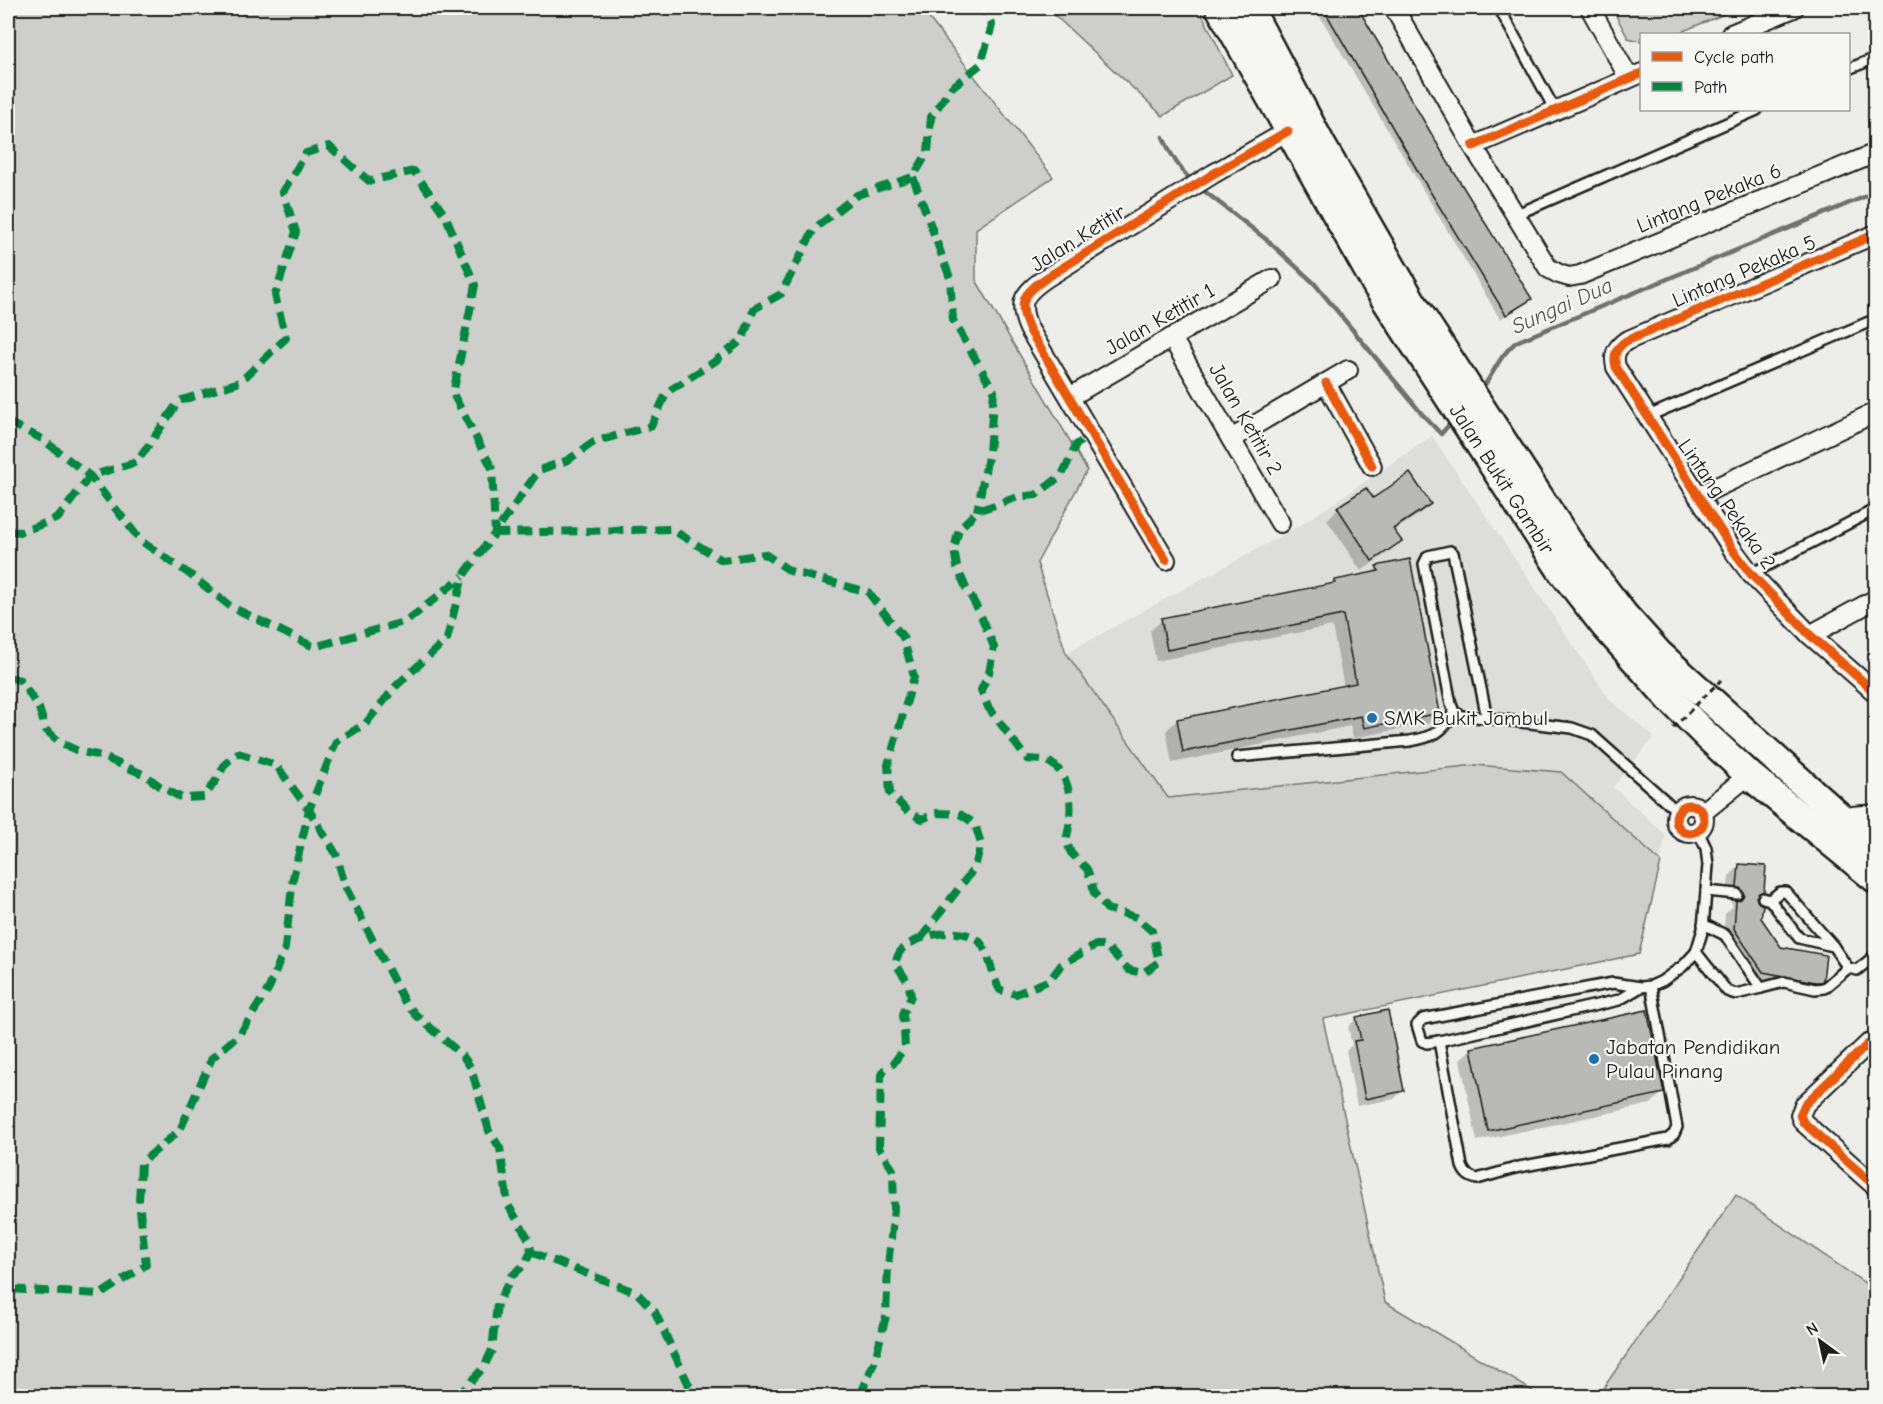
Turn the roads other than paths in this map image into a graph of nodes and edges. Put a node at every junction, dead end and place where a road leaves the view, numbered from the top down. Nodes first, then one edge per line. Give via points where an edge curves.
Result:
1 (1220, 8) edge
2 (1249, 8) edge
3 (1394, 8) edge
4 (1499, 8) edge
5 (1590, 8) edge
6 (1794, 8) edge
7 (1733, 33) edge
8 (1875, 58) edge
9 (1850, 68) edge
10 (1635, 76) edge
11 (1555, 110) junction
12 (1755, 111) edge
13 (1288, 131) junction
14 (1473, 146) junction
15 (1875, 153) edge
16 (1515, 215) junction
17 (1875, 234) edge
18 (1272, 279) dead end
19 (1875, 319) edge
20 (1172, 338) junction
21 (1626, 341) joint
22 (1347, 370) dead end
23 (1326, 383) junction
24 (1453, 385) junction
25 (1070, 397) junction
26 (1875, 412) edge
27 (1646, 417) junction
28 (1480, 427) junction
29 (1231, 439) junction
30 (1372, 466) dead end
31 (1698, 496) junction
32 (1875, 509) edge
33 (1280, 523) dead end
34 (1166, 560) dead end
35 (1751, 574) junction
36 (1875, 599) edge
37 (1810, 634) junction
38 (1875, 693) edge
39 (1454, 712) junction
40 (1486, 718) junction
41 (1237, 757) dead end
42 (1749, 775) junction
43 (1678, 812) junction
44 (1702, 813) junction
45 (1875, 814) edge
46 (1840, 818) junction
47 (1698, 831) junction
48 (1875, 847) edge
49 (1875, 879) edge
50 (1706, 891) junction
51 (1737, 894) dead end
52 (1703, 924) junction
53 (1833, 946) junction
54 (1696, 952) junction
55 (1875, 955) edge
56 (1848, 968) junction
57 (1646, 986) junction
58 (1761, 988) junction
59 (1439, 1041) junction
60 (1875, 1042) edge
61 (1875, 1187) edge

1 - 13 main road, Jalan Bukit Gambir
2 - 24 main road, Jalan Bukit Gambir via 1322,146 1412,302
3 - 14 street
4 - 11 lane
5 - 10 street
6 - 7 street
8 - 9 lane
10 - 11 street
11 - 14 street
12 - 16 lane
13 - 24 main road, Jalan Bukit Gambir via 1378,288
13 - 25 street, Jalan Ketitir via 1213,174 1027,293 1024,316
14 - 16 street
15 - 16 street, Lintang Pekaka 6 via 1569,277 1548,268
17 - 21 street, Lintang Pekaka 5
18 - 20 street, Jalan Ketitir 1
19 - 27 lane
20 - 25 street, Jalan Ketitir 1
20 - 29 street, Jalan Ketitir 2
21 - 27 street, Lintang Pekaka 2 via 1619,346 1614,360
22 - 23 street
23 - 29 street
23 - 30 street
24 - 28 main road, Jalan Bukit Gambir
25 - 34 street, Jalan Ketitir
26 - 31 street
27 - 31 street, Lintang Pekaka 2
28 - 42 main road, Jalan Bukit Gambir via 1561,570 1671,700
28 - 46 main road, Jalan Bukit Gambir via 1623,614 1659,654
29 - 33 street, Jalan Ketitir 2
31 - 35 street, Lintang Pekaka 2
32 - 35 lane
35 - 37 street, Lintang Pekaka 2
36 - 37 street
37 - 38 street, Lintang Pekaka 2
39 - 40 lane
39 - 40 lane via 1424,564 1428,556 1450,551
39 - 41 lane via 1447,726 1426,738
40 - 43 lane via 1572,728 1592,735
42 - 44 street
42 - 49 main road, Jalan Bukit Gambir
43 - 44 street via 1687,806 1699,808
43 - 47 street via 1680,830
44 - 47 street via 1704,823
45 - 46 street
46 - 48 main road, Jalan Bukit Gambir
47 - 50 lane via 1708,856
50 - 51 lane
50 - 52 lane
52 - 54 lane
52 - 58 lane via 1725,936
53 - 53 lane via 1786,892 1766,899 1799,938
53 - 56 lane
54 - 57 lane via 1662,981
54 - 58 lane via 1727,991 1736,994
55 - 56 lane via 1857,970
56 - 58 lane via 1824,988 1784,982
57 - 59 lane via 1619,1000
57 - 59 lane via 1613,983 1419,1021 1422,1041
57 - 59 lane via 1677,1127 1668,1139 1519,1167 1477,1179 1471,1177 1462,1166
60 - 61 street via 1868,1044 1805,1104 1800,1115

